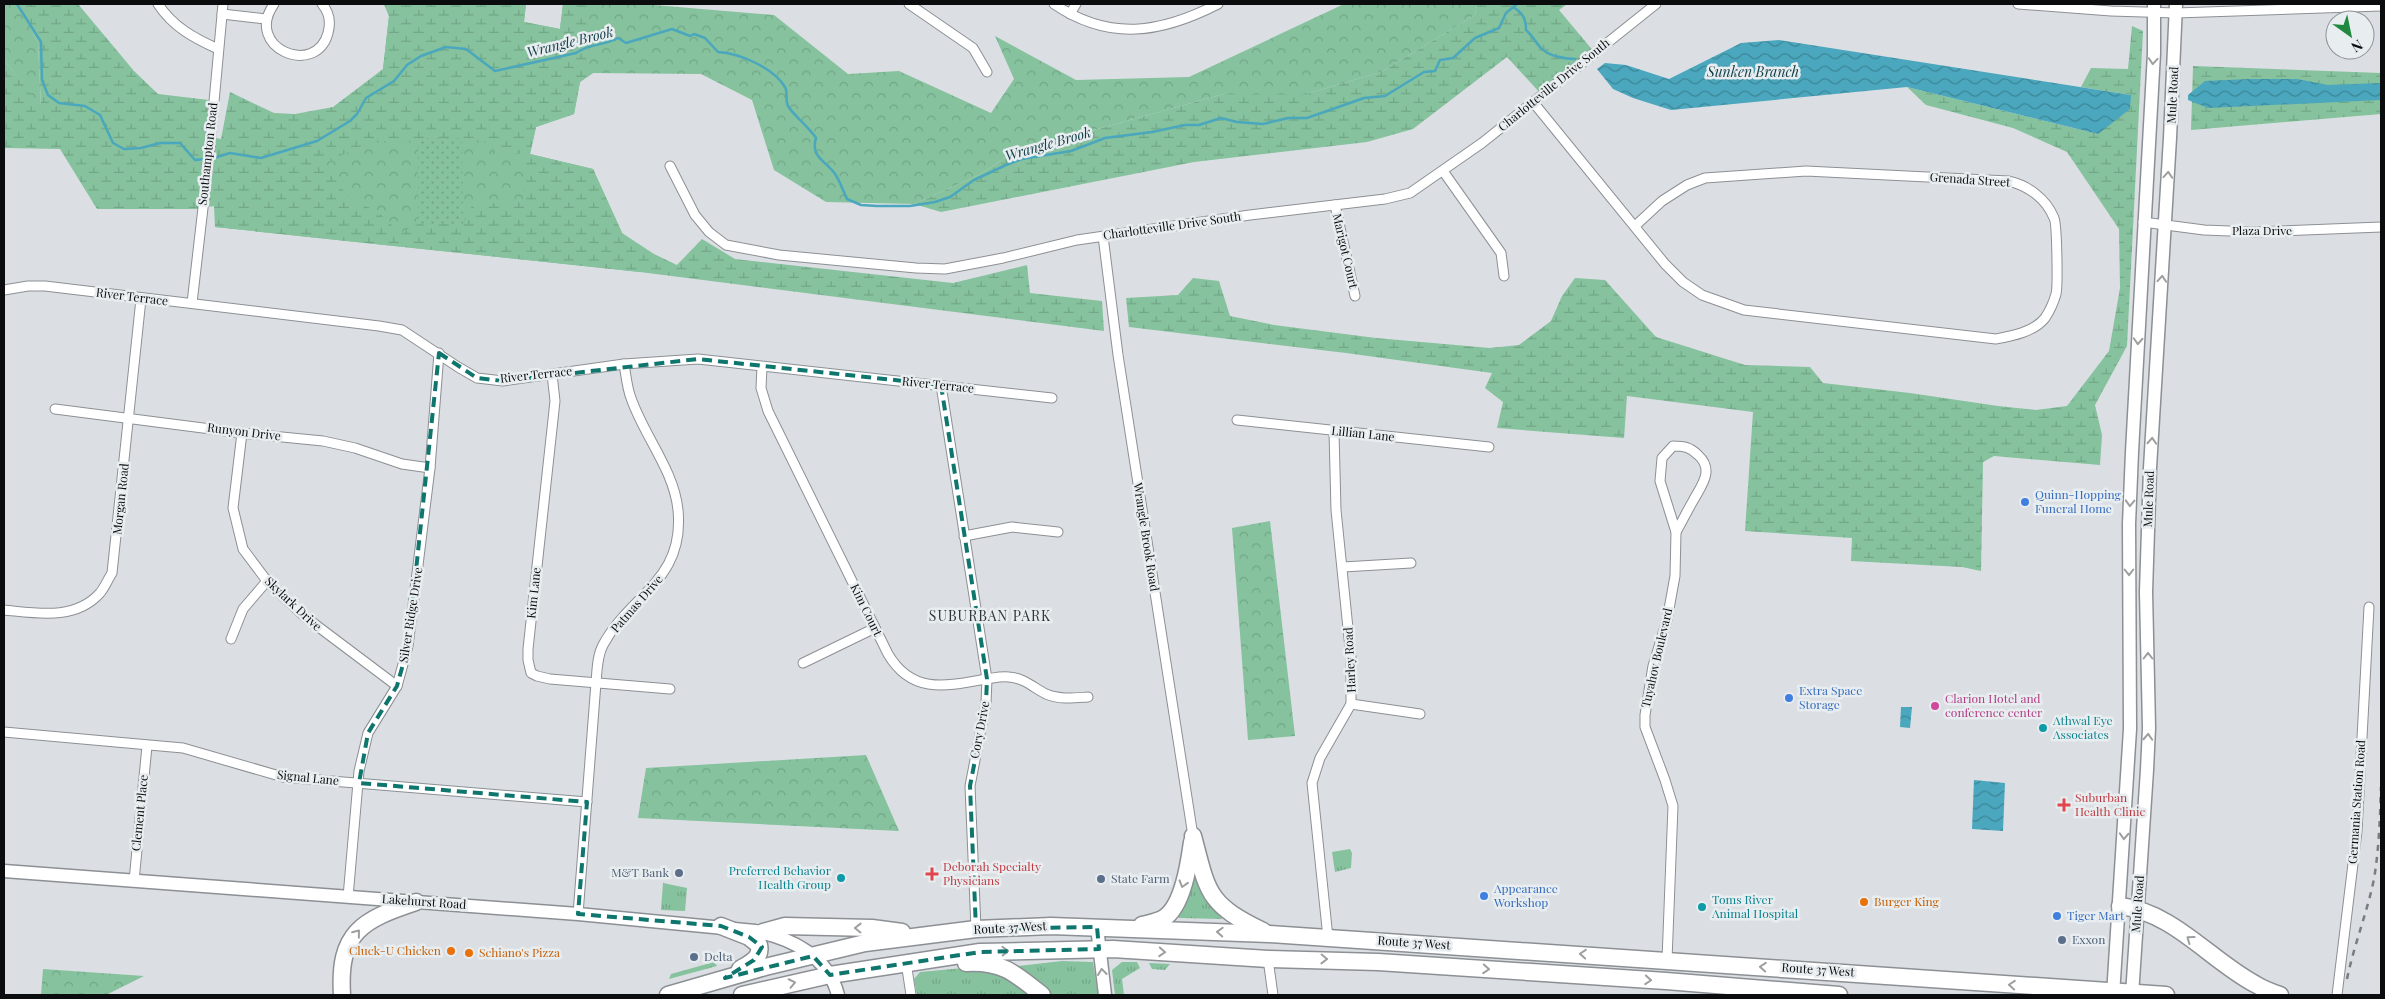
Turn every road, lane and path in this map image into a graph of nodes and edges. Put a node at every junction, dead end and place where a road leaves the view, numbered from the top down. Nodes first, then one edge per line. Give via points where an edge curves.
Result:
1 (158, 4) edge
2 (223, 4) edge
3 (274, 4) edge
4 (322, 4) edge
5 (909, 4) edge
6 (1054, 4) edge
7 (1076, 4) edge
8 (1218, 4) edge
9 (1656, 4) edge
10 (2018, 4) edge
11 (2071, 6) edge
12 (2381, 6) edge
13 (2262, 7) edge
14 (2154, 8) edge
15 (2176, 8) edge
16 (222, 14) junction
17 (1070, 14) junction
18 (266, 19) junction
19 (218, 49) junction
20 (987, 72) dead end
21 (1533, 102) junction
22 (670, 166) dead end
23 (1444, 171) junction
24 (1335, 205) junction
25 (2143, 222) junction
26 (2164, 223) junction
27 (1635, 226) junction
28 (2381, 226) edge
29 (1103, 236) junction
30 (1504, 276) dead end
31 (4, 290) edge
32 (1355, 296) dead end
33 (142, 299) junction
34 (192, 304) junction
35 (439, 353) junction
36 (624, 364) junction
37 (762, 367) junction
38 (552, 374) junction
39 (941, 384) junction
40 (1052, 398) dead end
41 (54, 409) dead end
42 (130, 419) junction
43 (1237, 420) dead end
44 (1334, 432) junction
45 (242, 433) junction
46 (1489, 447) dead end
47 (430, 468) junction
48 (2130, 524) junction
49 (2149, 525) junction
50 (1058, 532) dead end
51 (1676, 532) junction
52 (964, 536) junction
53 (1411, 563) dead end
54 (1343, 567) junction
55 (266, 581) junction
56 (2369, 607) dead end
57 (4, 610) edge
58 (875, 628) junction
59 (231, 639) dead end
60 (803, 663) dead end
61 (987, 679) junction
62 (596, 683) junction
63 (397, 686) junction
64 (670, 689) dead end
65 (1088, 697) dead end
66 (1351, 704) junction
67 (2148, 704) junction
68 (2130, 705) junction
69 (1420, 714) dead end
70 (4, 732) edge
71 (147, 746) junction
72 (2128, 770) junction
73 (2147, 770) junction
74 (359, 783) junction
75 (587, 802) junction
76 (1193, 836) junction
77 (4, 871) edge
78 (134, 881) junction
79 (348, 897) junction
80 (416, 902) junction
81 (2120, 906) junction
82 (2137, 908) junction
83 (578, 914) junction
84 (721, 926) junction
85 (1097, 927) junction
86 (1130, 928) junction
87 (976, 929) junction
88 (763, 932) junction
89 (1269, 934) junction
90 (924, 935) junction
91 (1328, 938) junction
92 (1099, 949) junction
93 (813, 956) junction
94 (1268, 959) junction
95 (1667, 960) junction
96 (910, 962) junction
97 (830, 975) junction
98 (725, 978) junction
99 (1806, 994) edge
100 (2113, 994) edge
101 (2132, 994) edge
102 (342, 995) edge
103 (668, 995) edge
104 (742, 995) edge
105 (838, 995) edge
106 (911, 995) edge
107 (1042, 995) edge
108 (1105, 995) edge
109 (1273, 995) edge
110 (1839, 995) edge
111 (2166, 995) edge
112 (2280, 995) edge
113 (2337, 995) edge

1 - 19 street via 182,30
2 - 16 street, Southampton Road
3 - 18 street
4 - 18 street via 329,17 327,36 322,45 304,55 284,53 276,47 266,30
5 - 20 street via 973,48
6 - 17 street
7 - 17 street
8 - 17 street via 1190,18 1156,28 1127,30 1096,26
9 - 21 street, Charlotteville Drive South
10 - 11 street
11 - 14 street
12 - 13 street
13 - 15 street
14 - 15 street
14 -> 25 main road, Mule Road
26 -> 15 main road, Mule Road
16 - 18 street
16 - 19 street, Southampton Road
19 - 34 street, Southampton Road
21 - 23 street, Charlotteville Drive South
21 - 27 street, Grenada Street
22 - 29 street, Charlotteville Drive South via 695,215 709,232 732,247 779,255 945,269
23 - 24 street, Charlotteville Drive South via 1410,193
23 - 30 street via 1501,253
24 - 29 street, Charlotteville Drive South
24 - 32 street, Marigot Court
25 - 26 street, Plaza Drive
25 -> 48 main road, Mule Road
26 - 28 street, Plaza Drive via 2204,230 2255,232
49 -> 26 main road, Mule Road
27 - 27 street, Grenada Street via 1683,282 1702,295 1744,310 1996,338 2014,336 2035,326 2044,318 2056,293 2055,218 2032,191 2022,184 2008,181 1806,171 1706,178 1662,201
29 - 76 street, Wrangle Brook Road via 1118,355
31 - 33 street, River Terrace via 45,286
33 - 34 street, River Terrace
33 - 42 street, Morgan Road
34 - 35 street, River Terrace via 402,330
35 - 38 street, River Terrace via 478,378 503,381
35 - 47 street, Silver Ridge Drive
36 - 37 street, River Terrace via 698,359
36 - 38 street, River Terrace
36 - 62 street, Patmas Drive via 630,398 672,483 679,534 673,556 661,578 611,632 602,647
37 - 39 street, River Terrace
37 - 58 street, Kim Court via 761,388 768,411
38 - 62 street, Kim Lane via 555,401 528,660 531,673 537,676
39 - 40 street, River Terrace
39 - 52 street, Cory Drive
41 - 42 street, Runyon Drive
42 - 45 street, Runyon Drive
42 - 57 street, Morgan Road via 116,552 112,573 100,593 80,608 50,615
43 - 44 street, Lillian Lane
44 - 46 street, Lillian Lane
44 - 54 street, Harley Road via 1336,510
45 - 47 street, Runyon Drive via 323,441 402,464
45 - 55 street, Skylark Drive via 233,508 243,549
47 - 63 street, Silver Ridge Drive via 408,646
48 - 49 main road
48 -> 68 main road, Mule Road
67 -> 49 main road, Mule Road via 2146,592
50 - 52 street via 1012,527
51 - 51 street, Tuyahov Boulevard via 1704,484 1706,471 1702,458 1684,446 1673,446 1660,463 1660,481
51 - 95 street, Tuyahov Boulevard via 1675,576 1667,620 1653,666 1645,715 1645,727 1672,806
52 - 61 street, Cory Drive
53 - 54 street
54 - 66 street, Harley Road via 1352,668
55 - 59 street via 243,609
55 - 63 street, Skylark Drive via 322,632
56 - 113 street, Germania Station Road via 2357,831
58 - 60 street
58 - 61 street, Kim Court via 894,663 917,681 940,686
61 - 65 street, Kim Court via 1015,678 1053,697
61 - 87 street, Cory Drive via 986,703 970,786
62 - 64 street, Kim Lane
62 - 75 street, Patmas Drive
63 - 74 street, Silver Ridge Drive via 368,733
66 - 69 street
66 - 91 street, Harley Road via 1320,758 1312,783
67 - 68 main road
73 -> 67 main road, Mule Road
68 - 72 main road, Mule Road
70 - 71 street, Signal Lane
71 - 74 street, Signal Lane via 182,748 283,777
71 - 78 street, Clement Place
72 - 73 main road
72 -> 81 main road, Mule Road
73 - 82 main road, Mule Road
74 - 75 street, Signal Lane
74 - 79 street, Silver Ridge Drive
75 - 83 street, Patmas Drive
76 -> 86 highway via 1182,888 1169,914
76 - 89 highway via 1205,881 1215,899 1238,919
77 - 78 main road, Lakehurst Road
78 - 79 main road, Lakehurst Road
79 - 80 main road, Lakehurst Road
80 - 83 main road, Lakehurst Road
102 -> 80 highway via 342,966 356,932 381,913
81 - 82 highway
81 - 100 main road, Mule Road
82 - 101 main road, Mule Road
112 -> 82 highway via 2254,984 2182,932
83 - 84 main road, Lakehurst Road
84 - 88 main road, Lakehurst Road
84 - 98 highway via 749,937 759,945 760,951 754,960
85 - 86 highway, Route 37 West
85 - 87 highway, Route 37 West
85 - 92 main road
89 -> 86 highway, Route 37 West
87 - 90 highway, Route 37 West
90 -> 88 highway via 872,928 786,926
88 - 93 main road, Lakehurst Road via 779,935
89 - 91 highway, Route 37 West
90 - 93 highway, Route 37 West via 865,943
95 -> 91 highway, Route 37 West
92 -> 94 highway, Route 37 West
96 -> 92 highway, Route 37 West via 980,952
108 -> 92 main road
93 - 97 main road, Lakehurst Road
93 - 98 highway, Route 37 West
94 -> 99 highway, Route 37 West via 1330,959 1666,981
94 - 109 street
100 -> 95 highway, Route 37 West
96 - 97 highway, Route 37 West
96 - 106 street
96 - 107 highway via 983,962 1001,966
104 -> 97 highway, Route 37 West
97 - 105 main road
98 - 103 highway, Route 37 West
99 - 110 highway, Route 37 West
100 - 101 highway, Route 37 West
101 - 111 highway, Route 37 West

